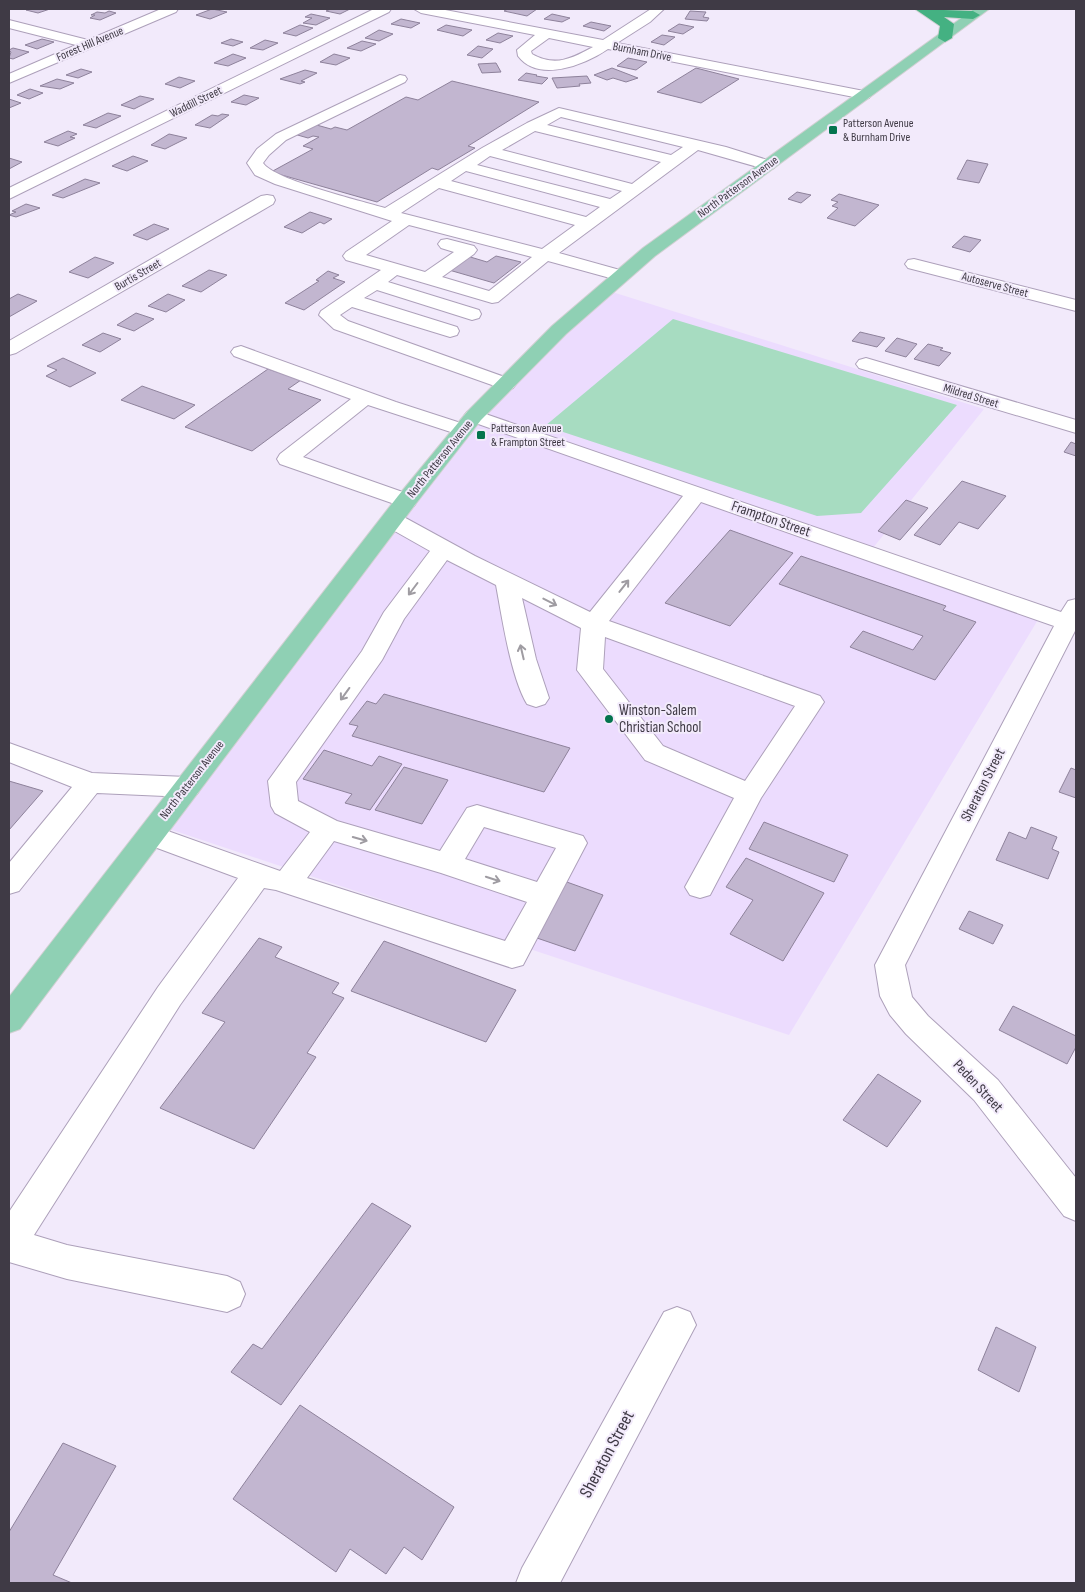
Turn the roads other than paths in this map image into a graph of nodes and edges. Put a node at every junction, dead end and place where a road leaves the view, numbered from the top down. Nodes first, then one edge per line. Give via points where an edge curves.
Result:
1 (171, 9) edge
2 (384, 9) edge
3 (421, 9) edge
4 (658, 9) edge
5 (922, 9) edge
6 (968, 12) edge
7 (9, 24) edge
8 (547, 33) junction
9 (944, 38) junction
10 (88, 44) junction
11 (606, 45) junction
12 (9, 79) edge
13 (400, 79) dead end
14 (864, 95) junction
15 (532, 126) junction
16 (630, 129) junction
17 (605, 144) junction
18 (695, 145) junction
19 (488, 151) junction
20 (672, 160) junction
21 (768, 165) junction
22 (464, 166) junction
23 (438, 183) junction
24 (634, 189) junction
25 (9, 194) edge
26 (267, 200) dead end
27 (612, 205) junction
28 (387, 214) junction
29 (406, 219) junction
30 (588, 223) junction
31 (454, 239) junction
32 (545, 255) junction
33 (914, 264) dead end
34 (401, 271) junction
35 (621, 276) junction
36 (428, 279) junction
37 (374, 284) junction
38 (492, 298) junction
39 (350, 300) junction
40 (1076, 306) edge
41 (472, 314) junction
42 (450, 331) junction
43 (9, 349) edge
44 (242, 352) dead end
45 (422, 354) junction
46 (866, 364) dead end
47 (506, 384) junction
48 (366, 397) junction
49 (469, 423) junction
50 (1076, 427) edge
51 (696, 493) junction
52 (406, 501) junction
53 (392, 520) junction
54 (442, 550) junction
55 (506, 579) junction
56 (1072, 614) edge
57 (594, 624) junction
58 (536, 698) dead end
59 (9, 752) edge
60 (90, 783) junction
61 (187, 787) junction
62 (750, 794) junction
63 (328, 829) junction
64 (151, 835) junction
65 (447, 864) junction
66 (272, 879) junction
67 (9, 883) edge
68 (700, 887) dead end
69 (544, 896) junction
70 (890, 965) joint
71 (9, 1020) edge
72 (1076, 1204) edge
73 (9, 1244) edge
74 (227, 1294) dead end
75 (677, 1324) dead end
76 (537, 1583) edge

1 - 10 street, Forest Hill Avenue
2 - 25 street, Waddill Street
3 - 8 street, Burnham Drive
4 - 11 street
5 - 6 highway via 950,14
5 - 9 highway via 947,24
6 - 9 main road, North Patterson Avenue
7 - 10 street
8 - 11 street, Burnham Drive
8 - 11 street via 524,50 525,56 534,61 560,65 580,61
9 - 14 main road, North Patterson Avenue
10 - 12 street, Forest Hill Avenue
11 - 14 street, Burnham Drive
13 - 28 street via 281,137 255,163 261,172 281,181
14 - 21 main road, North Patterson Avenue
15 - 16 street via 559,112
15 - 17 street
15 - 19 street
16 - 17 street
16 - 18 street
17 - 20 street
18 - 20 street
18 - 21 street
19 - 22 street
19 - 24 street
20 - 24 street
21 - 35 main road, North Patterson Avenue
22 - 23 street
22 - 27 street
23 - 28 street
23 - 30 street
24 - 27 street
26 - 43 street, Burtis Street
27 - 30 street
28 - 29 street
29 - 31 street
29 - 34 street via 352,256
30 - 32 street
31 - 32 street
31 - 34 street
31 - 36 street via 468,250
32 - 35 street
32 - 38 street
33 - 40 street, Autoserve Street
34 - 36 street
34 - 37 street
35 - 47 main road, North Patterson Avenue via 559,330
36 - 38 street
37 - 39 street
37 - 41 street
38 - 41 street
39 - 42 street
39 - 45 street via 328,315 341,325
41 - 42 street
42 - 45 street
44 - 48 street, Frampton Street
45 - 47 street
46 - 50 street, Mildred Street
47 - 49 main road, North Patterson Avenue
48 - 49 street, Frampton Street
48 - 52 street via 288,459
49 - 51 street, Frampton Street
49 - 52 main road, North Patterson Avenue
51 - 56 street, Frampton Street
57 -> 51 street
52 - 53 main road, North Patterson Avenue
53 - 54 street
53 - 61 main road, North Patterson Avenue
54 - 55 street
54 -> 63 street via 282,781 286,806
55 -> 57 street
58 -> 55 street
56 - 70 street, Sheraton Street
57 - 62 street via 590,670 654,754
57 - 62 street via 811,702
59 - 60 street
60 - 61 street
60 - 67 street
61 - 64 main road, North Patterson Avenue
62 - 68 street
63 -> 65 street
63 - 66 street
64 - 66 street
64 - 71 main road, North Patterson Avenue
65 -> 69 street
65 - 69 street via 477,815 573,843
66 - 69 street via 512,956
66 - 73 street via 168,996
70 - 72 street, Peden Street via 901,1006 986,1090
73 - 74 street via 67,1262
75 - 76 street, Sheraton Street

